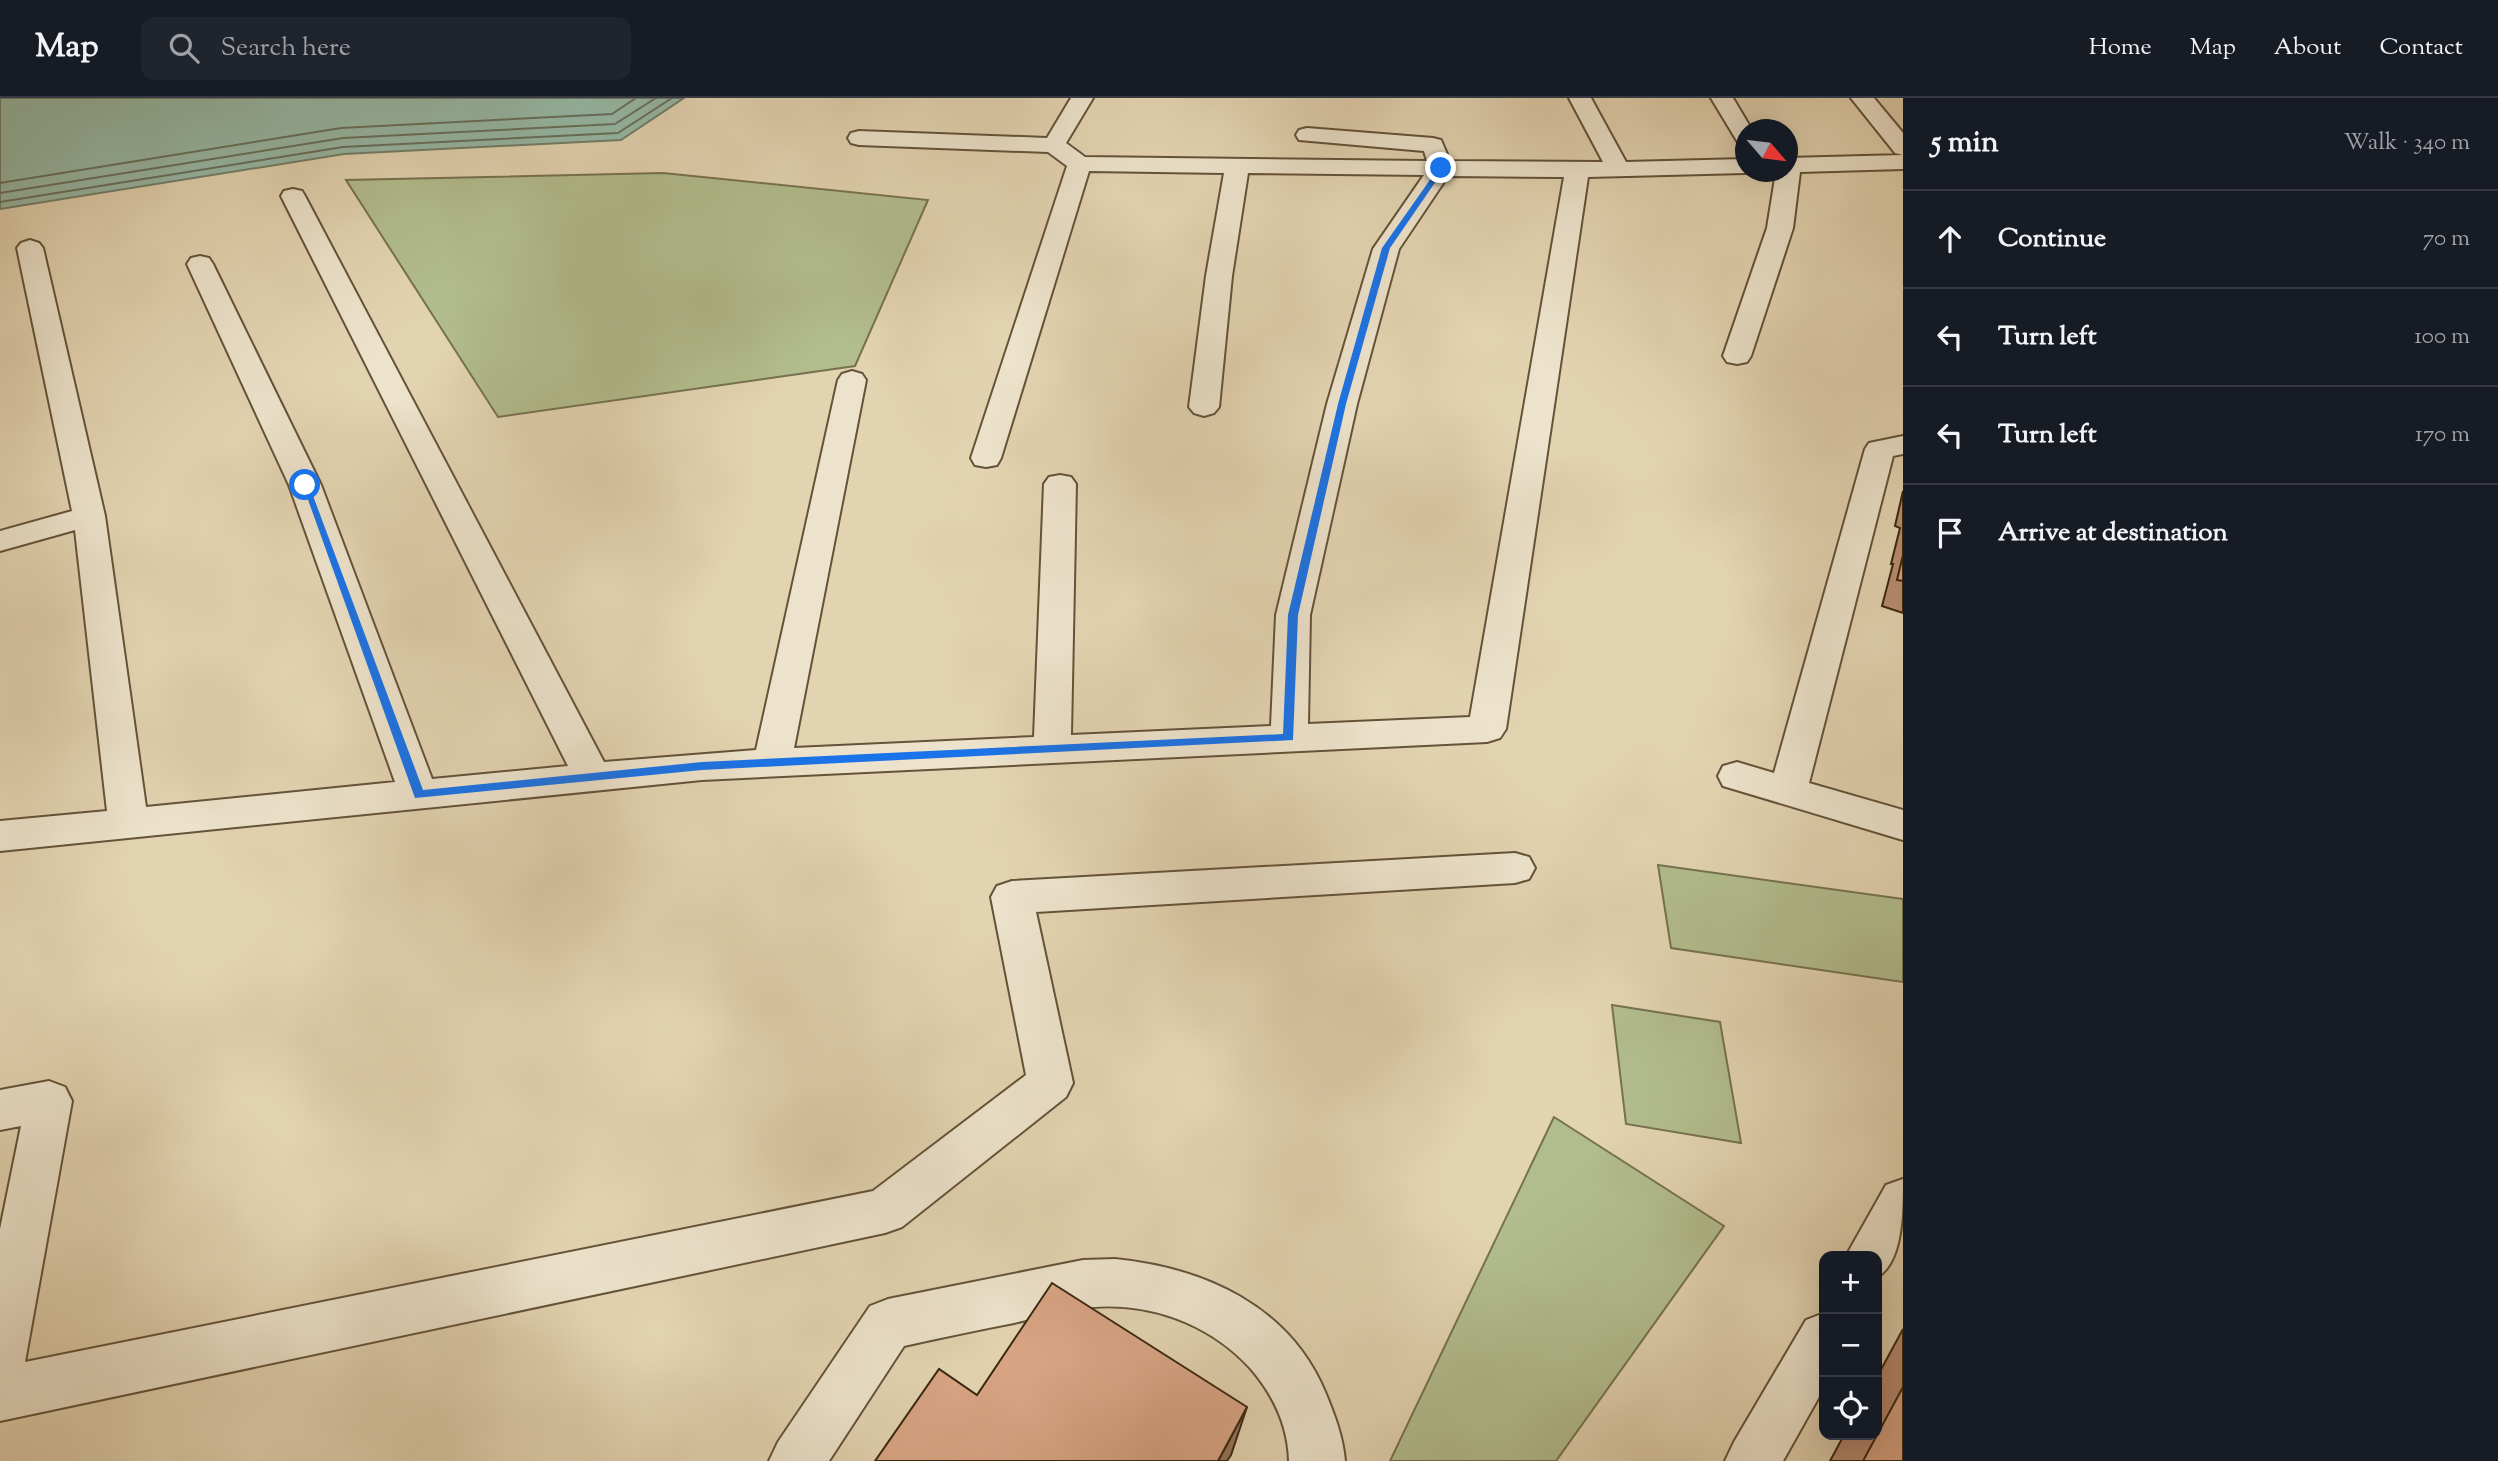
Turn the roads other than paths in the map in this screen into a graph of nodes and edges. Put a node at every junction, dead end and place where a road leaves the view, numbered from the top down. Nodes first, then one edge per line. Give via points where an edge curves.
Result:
1 (1082, 98) edge
2 (1580, 98) edge
3 (1722, 98) edge
4 (1862, 98) edge
5 (1735, 119) edge
6 (1307, 135) dead end
7 (859, 138) dead end
8 (1054, 145) junction
9 (1903, 148) edge
10 (1903, 162) edge
11 (1079, 164) junction
12 (1798, 165) edge
13 (1237, 166) junction
14 (1735, 166) edge
15 (1441, 168) junction
16 (1618, 169) junction
17 (1577, 170) junction
18 (1786, 182) edge
19 (293, 196) dead end
20 (30, 248) dead end
21 (200, 264) dead end
22 (1737, 356) dead end
23 (852, 380) dead end
24 (1204, 407) dead end
25 (1903, 445) edge
26 (986, 458) dead end
27 (1060, 484) dead end
28 (89, 516) junction
29 (0, 541) edge
30 (1289, 738) junction
31 (1052, 749) junction
32 (772, 762) junction
33 (1737, 776) dead end
34 (593, 777) junction
35 (1788, 791) junction
36 (419, 795) junction
37 (128, 823) junction
38 (1903, 825) edge
39 (0, 836) edge
40 (1516, 868) dead end
41 (0, 1110) edge
42 (1903, 1201) edge
43 (1874, 1251) edge
44 (9, 1256) edge
45 (1819, 1347) edge
46 (0, 1360) edge
47 (0, 1394) edge
48 (797, 1461) edge
49 (1317, 1461) edge
50 (1753, 1461) edge

1 - 8 street
2 - 16 street
3 - 5 street
4 - 9 street
6 - 15 street via 1433,145
7 - 8 street
8 - 11 street
10 - 12 street
11 - 13 street
11 - 26 street
13 - 15 street
13 - 24 street
14 - 16 street
15 - 17 street
15 - 30 street via 1386,248 1342,404 1293,615
16 - 17 street
17 - 30 street via 1487,729
18 - 22 street via 1780,228
19 - 34 street
20 - 28 street
21 - 36 street via 305,485
23 - 32 street
25 - 35 street via 1880,449
27 - 31 street
28 - 29 street
28 - 37 street
30 - 31 street
31 - 32 street
32 - 34 street
33 - 35 street
34 - 36 street
35 - 38 street
36 - 37 street
37 - 39 street
40 - 47 street via 1012,897 1050,1083 885,1211
41 - 44 street via 49,1101
42 - 43 street
44 - 46 street
45 - 50 street
48 - 49 street via 888,1324 1108,1282 1164,1288 1196,1298 1261,1339 1287,1371 1307,1409

